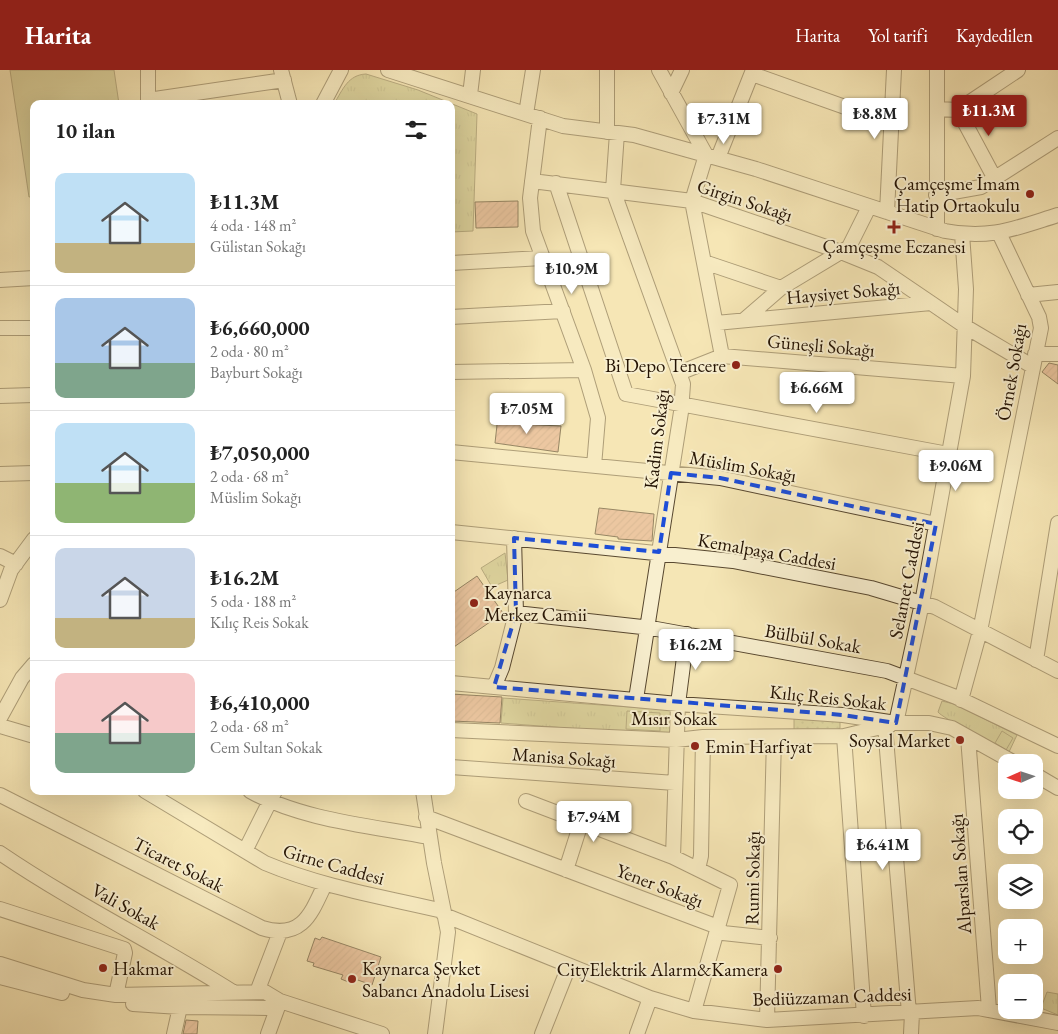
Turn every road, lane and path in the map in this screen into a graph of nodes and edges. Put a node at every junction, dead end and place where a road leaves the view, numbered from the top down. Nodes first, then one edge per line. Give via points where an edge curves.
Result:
1 (148, 70) edge
2 (341, 70) edge
3 (388, 70) edge
4 (473, 70) edge
5 (533, 70) edge
6 (607, 70) edge
7 (659, 70) edge
8 (682, 70) edge
9 (894, 70) edge
10 (938, 70) edge
11 (1018, 70) edge
12 (403, 72) edge
13 (753, 72) edge
14 (282, 75) edge
15 (671, 92) junction
16 (470, 95) junction
17 (148, 100) edge
18 (158, 100) edge
19 (289, 100) edge
20 (325, 100) edge
21 (937, 109) junction
22 (958, 110) junction
23 (526, 114) junction
24 (540, 118) junction
25 (890, 123) junction
26 (612, 133) junction
27 (1058, 138) edge
28 (712, 157) junction
29 (995, 178) junction
30 (532, 181) junction
31 (556, 183) junction
32 (613, 190) junction
33 (936, 194) junction
34 (692, 201) junction
35 (869, 207) junction
36 (887, 212) junction
37 (1058, 215) edge
38 (937, 228) junction
39 (999, 233) junction
40 (962, 234) junction
41 (841, 252) junction
42 (542, 258) junction
43 (704, 262) junction
44 (455, 263) edge
45 (30, 278) edge
46 (0, 280) edge
47 (781, 288) junction
48 (1058, 292) edge
49 (1028, 295) junction
50 (931, 303) junction
51 (563, 311) junction
52 (455, 317) edge
53 (744, 320) junction
54 (716, 323) junction
55 (966, 327) junction
56 (0, 328) edge
57 (30, 328) edge
58 (1058, 354) edge
59 (722, 356) junction
60 (1034, 360) junction
61 (584, 370) junction
62 (455, 372) edge
63 (679, 373) junction
64 (963, 376) junction
65 (30, 395) edge
66 (0, 396) edge
67 (682, 403) junction
68 (455, 452) edge
69 (948, 454) junction
70 (594, 466) junction
71 (30, 473) edge
72 (671, 473) junction
73 (0, 474) edge
74 (936, 524) junction
75 (1058, 527) edge
76 (455, 532) edge
77 (514, 538) junction
78 (30, 545) edge
79 (659, 552) junction
80 (0, 556) edge
81 (16, 564) junction
82 (0, 600) edge
83 (922, 603) junction
84 (516, 613) junction
85 (647, 628) junction
86 (980, 631) junction
87 (687, 634) junction
88 (1036, 660) junction
89 (1058, 671) edge
90 (906, 678) junction
91 (28, 680) edge
92 (455, 683) edge
93 (494, 687) junction
94 (636, 699) junction
95 (961, 700) junction
96 (678, 704) junction
97 (0, 718) edge
98 (890, 724) junction
99 (0, 726) edge
100 (455, 730) edge
101 (30, 735) edge
102 (844, 736) junction
103 (703, 737) junction
104 (774, 737) junction
105 (968, 737) junction
106 (676, 740) junction
107 (1058, 746) edge
108 (999, 754) edge
109 (455, 767) edge
110 (1043, 779) edge
111 (675, 783) junction
112 (1058, 788) edge
113 (0, 795) edge
114 (151, 795) edge
115 (423, 795) edge
116 (273, 796) edge
117 (526, 801) dead end
118 (426, 817) junction
119 (581, 823) junction
120 (429, 837) junction
121 (245, 851) junction
122 (0, 853) edge
123 (673, 857) junction
124 (698, 869) junction
125 (566, 870) junction
126 (326, 884) junction
127 (0, 909) edge
128 (444, 913) junction
129 (718, 927) junction
130 (133, 932) junction
131 (280, 932) junction
132 (770, 938) junction
133 (124, 949) junction
134 (0, 964) edge
135 (569, 966) junction
136 (0, 976) edge
137 (233, 992) junction
138 (257, 992) junction
139 (116, 995) junction
140 (650, 998) junction
141 (280, 1001) junction
142 (180, 1007) junction
143 (989, 1008) junction
144 (694, 1011) junction
145 (911, 1013) junction
146 (864, 1016) junction
147 (767, 1020) junction
148 (1058, 1024) edge
149 (348, 1028) edge
150 (174, 1034) edge
151 (268, 1034) edge
152 (382, 1034) edge
153 (435, 1034) edge
154 (542, 1034) edge
155 (637, 1034) edge
156 (911, 1034) edge

1 - 17 street
2 - 20 street
3 - 12 street
4 - 16 street
5 - 23 street
6 - 26 street, Kadim Sokağı
7 - 15 street
8 - 15 street
9 - 25 street
10 - 21 street
11 - 22 street
12 - 16 street
13 - 25 street
13 - 28 street
14 - 18 street
14 - 19 street
15 - 28 street
16 - 23 street
21 - 22 street
21 - 33 street
22 - 29 street
23 - 24 street
24 - 26 street via 563,126
24 - 30 street
25 - 36 street
26 - 28 street via 634,135
26 - 32 street, Kadim Sokağı
27 - 29 street
28 - 34 street
28 - 35 street
29 - 33 street via 981,187
30 - 31 street, Girgin Sokağı
30 - 42 street via 533,231
31 - 32 street, Girgin Sokağı
31 - 67 street via 626,394
32 - 34 street, Girgin Sokağı
32 - 63 street, Kadim Sokağı
33 - 38 street
34 - 41 street, Girgin Sokağı
34 - 43 street
35 - 36 street
35 - 41 street via 849,247
36 - 38 street
37 - 39 street
38 - 40 street
39 - 40 street
39 - 49 street, Örnek Sokağı
40 - 55 street, Selamet Caddesi
41 - 47 street
41 - 50 street, Girgin Sokağı via 878,267
42 - 44 street
42 - 51 street
43 - 47 street
43 - 54 street
45 - 46 street
47 - 53 street
48 - 49 street
49 - 60 street, Örnek Sokağı via 1041,328
50 - 53 street, Haysiyet Sokağı
50 - 55 street
51 - 52 street
51 - 61 street
53 - 54 street, Haysiyet Sokağı
54 - 59 street
55 - 60 street
55 - 64 street, Selamet Caddesi
56 - 57 street
58 - 60 street
59 - 63 street, Güneşli Sokağı
59 - 64 street, Güneşli Sokağı
60 - 86 street, Örnek Sokağı
61 - 62 street
61 - 70 street via 598,418
63 - 67 street, Kadim Sokağı via 683,384
64 - 69 street, Selamet Caddesi
65 - 66 street
67 - 69 street
67 - 72 street, Kadim Sokağı
68 - 70 street, Müslim Sokağı
69 - 74 street, Selamet Caddesi
70 - 72 street, Müslim Sokağı
71 - 73 street
72 - 74 street, Müslim Sokağı via 720,478
72 - 79 street, Kadim Sokağı
74 - 83 street, Selamet Caddesi
75 - 88 street
76 - 77 street, Kemalpaşa Caddesi
77 - 79 street, Kemalpaşa Caddesi
77 - 84 street
78 - 81 street
79 - 83 street, Kemalpaşa Caddesi via 733,561 871,588
79 - 85 street, Kadim Sokağı
80 - 81 street
81 - 82 street via 6,579
83 - 86 street, Kemalpaşa Caddesi
83 - 90 street, Selamet Caddesi
84 - 85 street, Bülbül Sokak
84 - 93 street
85 - 87 street, Bülbül Sokak
85 - 94 street, Kadim Sokağı
86 - 88 street, Kemalpaşa Caddesi
86 - 95 street, Örnek Sokağı
87 - 90 street, Bülbül Sokak via 887,671
87 - 96 street
88 - 89 street, Kemalpaşa Caddesi
90 - 95 street, Bülbül Sokak
90 - 98 street, Selamet Caddesi
91 - 97 street
92 - 93 street, Kılıç Reis Sokak
93 - 94 street, Kılıç Reis Sokak
94 - 96 street, Kılıç Reis Sokak
95 - 107 street, Bülbül Sokak
96 - 98 street, Kılıç Reis Sokak via 843,715
96 - 106 street
98 - 102 street, Mısır Sokak
98 - 105 street, Kılıç Reis Sokak via 930,723 952,728
98 - 145 street, Selamet Caddesi
99 - 101 street
100 - 106 street, Mısır Sokak
102 - 104 street, Mısır Sokak
102 - 146 street
103 - 104 street, Mısır Sokak
103 - 106 street, Mısır Sokak
103 - 124 street via 701,856
104 - 132 street, Rumi Sokağı
105 - 108 street, Kılıç Reis Sokak
105 - 143 street, Alparslan Sokağı
106 - 111 street
109 - 111 street, Manisa Sokağı
110 - 112 street
111 - 123 street
113 - 131 street, Ticaret Sokak via 262,928
114 - 121 street, Girne Caddesi
115 - 118 street
116 - 120 street via 308,814
116 - 121 street
117 - 119 street
118 - 120 street
118 - 125 street, Yener Sokağı
119 - 123 street
119 - 125 street
120 - 128 street
121 - 126 street, Girne Caddesi via 286,872
122 - 130 street, Vali Sokak via 53,888
123 - 124 street
124 - 129 street via 730,885
125 - 129 street, Yener Sokağı
126 - 128 street, Girne Caddesi
126 - 131 street via 308,920
127 - 133 street
128 - 135 street, Bediüzzaman Caddesi
128 - 153 street via 448,942
129 - 132 street, Yener Sokağı via 724,932
129 - 144 street
130 - 133 street
130 - 137 street, Vali Sokak
131 - 138 street
132 - 147 street, Rumi Sokağı
133 - 139 street
134 - 139 street via 83,990
135 - 140 street, Bediüzzaman Caddesi
135 - 154 street
136 - 142 street via 88,998
137 - 138 street
137 - 139 street
138 - 141 street via 265,992
140 - 144 street, Bediüzzaman Caddesi
140 - 155 street
141 - 142 street via 268,1008
141 - 149 street
141 - 151 street
142 - 150 street
143 - 145 street, Bediüzzaman Caddesi
143 - 148 street, Bediüzzaman Caddesi
144 - 147 street, Bediüzzaman Caddesi
145 - 146 street, Bediüzzaman Caddesi
145 - 156 street, Selamet Caddesi
146 - 147 street, Bediüzzaman Caddesi
149 - 152 street

